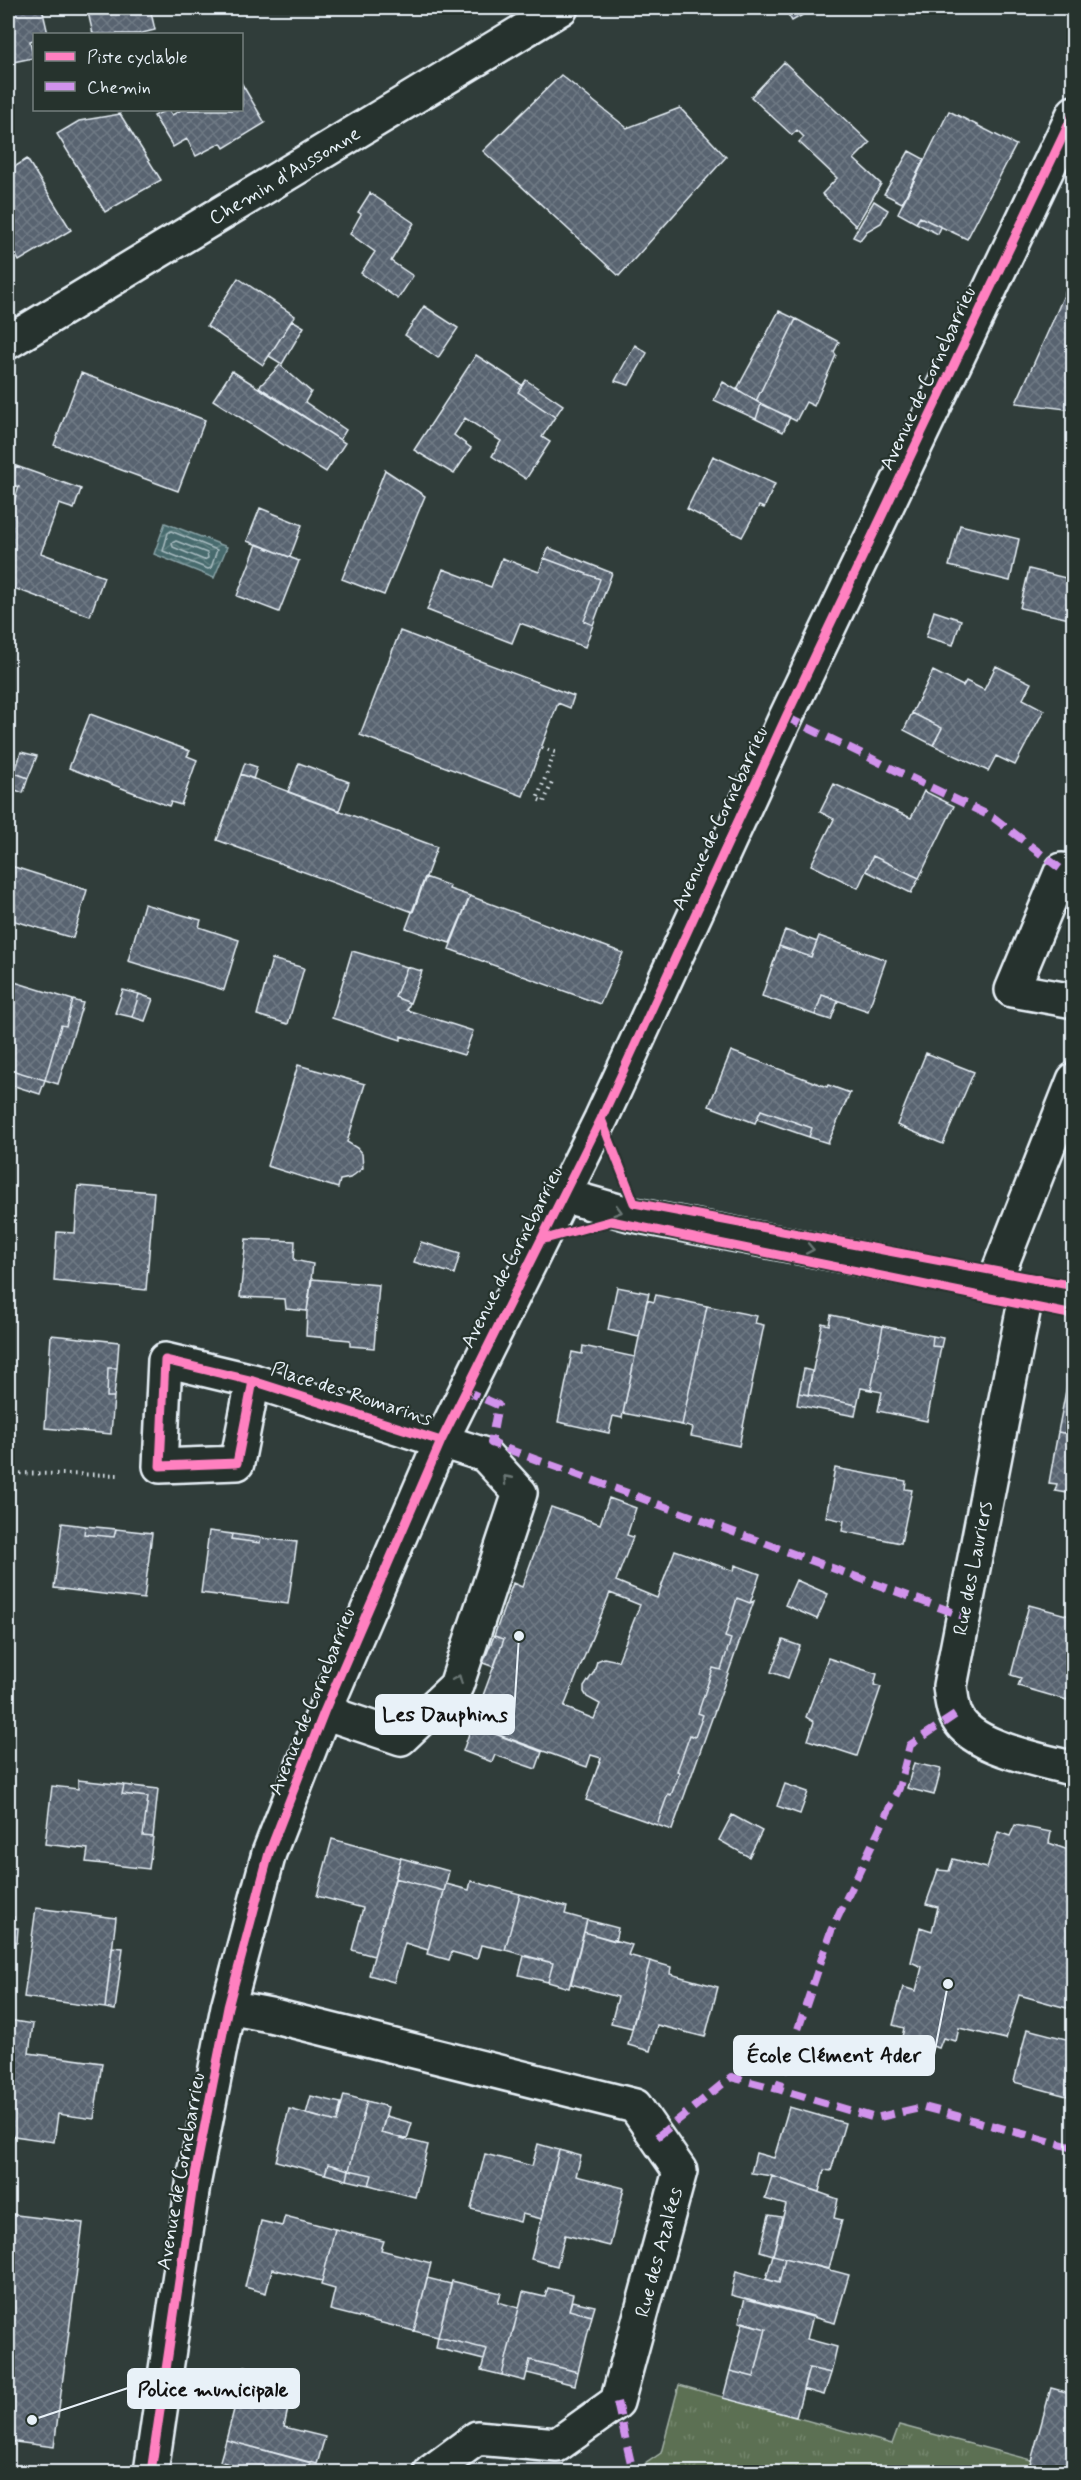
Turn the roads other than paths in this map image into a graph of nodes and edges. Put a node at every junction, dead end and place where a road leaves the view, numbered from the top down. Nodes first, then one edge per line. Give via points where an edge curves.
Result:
1 (561, 8) edge
2 (1074, 113) edge
3 (8, 342) edge
4 (1074, 874) edge
5 (1074, 1001) edge
6 (1074, 1080) edge
7 (562, 1195) junction
8 (994, 1284) junction
9 (1027, 1291) junction
10 (1074, 1300) edge
11 (253, 1381) junction
12 (441, 1441) junction
13 (324, 1712) junction
14 (1074, 1769) edge
15 (228, 2007) junction
16 (151, 2472) edge
17 (431, 2472) edge

1 - 3 street, Chemin d'Aussonne
2 - 7 street, Avenue de Cornebarrieu
4 - 5 street via 1062,870 1012,990
6 - 8 street
7 -> 8 street via 629,1215
7 - 12 street, Avenue de Cornebarrieu
8 - 9 street
9 - 10 street
9 - 14 street, Rue des Lauriers via 950,1686 955,1715 974,1736 999,1749
11 - 11 street, Place des Romarins via 165,1360 160,1466 237,1463
11 - 12 street, Place des Romarins
12 - 13 street, Avenue de Cornebarrieu
13 -> 12 street, Place des Romarins via 401,1738 456,1686 520,1493 485,1455
13 - 15 street, Avenue de Cornebarrieu via 269,1853
15 - 16 street, Avenue de Cornebarrieu via 193,2185
15 - 17 street, Rue des Azalées via 635,2106 680,2171 617,2402 557,2445 477,2438

